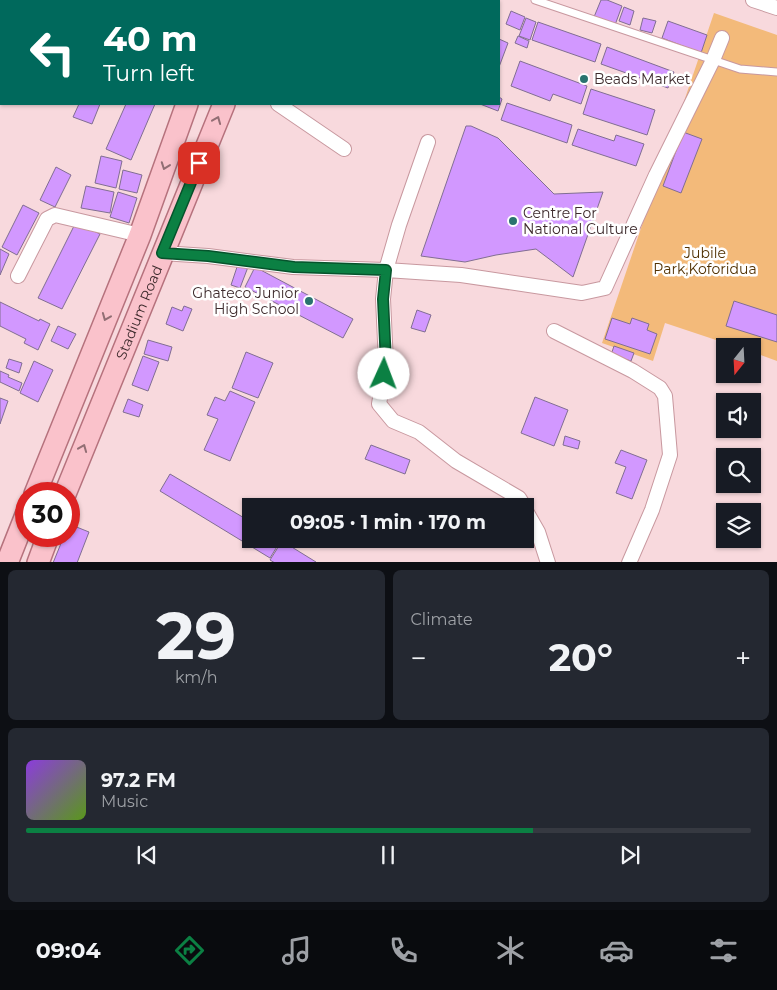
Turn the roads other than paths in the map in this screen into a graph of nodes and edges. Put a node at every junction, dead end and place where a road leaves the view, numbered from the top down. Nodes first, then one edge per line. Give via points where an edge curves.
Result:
1 (535, 0) edge
2 (753, 0) edge
3 (777, 8) edge
4 (722, 38) dead end
5 (713, 60) junction
6 (777, 72) edge
7 (187, 105) edge
8 (224, 105) edge
9 (279, 105) edge
10 (428, 142) dead end
11 (344, 149) dead end
12 (140, 235) junction
13 (162, 253) junction
14 (386, 270) junction
15 (18, 276) dead end
16 (554, 331) dead end
17 (96, 341) junction
18 (122, 352) junction
19 (40, 482) edge
20 (70, 482) edge
21 (519, 498) edge
22 (534, 525) edge
23 (15, 542) edge
24 (44, 547) edge
25 (7, 562) edge
26 (38, 562) edge
27 (548, 562) edge
28 (629, 562) edge

1 - 5 lane
2 - 3 street
4 - 5 street
5 - 6 lane via 740,69
5 - 14 street via 605,288 582,293 461,275
7 -> 12 main road, Stadium Road
13 -> 8 main road, Stadium Road
9 - 11 street
10 - 14 street
12 - 15 street via 54,214 43,226
12 -> 17 main road, Stadium Road
13 - 14 street via 294,267
13 - 18 main road, Stadium Road
14 - 21 street via 383,299 386,363 379,404 393,421 419,432 456,461
16 - 28 street via 633,371 660,388 666,396 670,455
17 - 18 main road
17 - 19 main road, Stadium Road
20 -> 18 main road, Stadium Road
22 - 27 street
23 - 25 main road
24 - 26 main road

